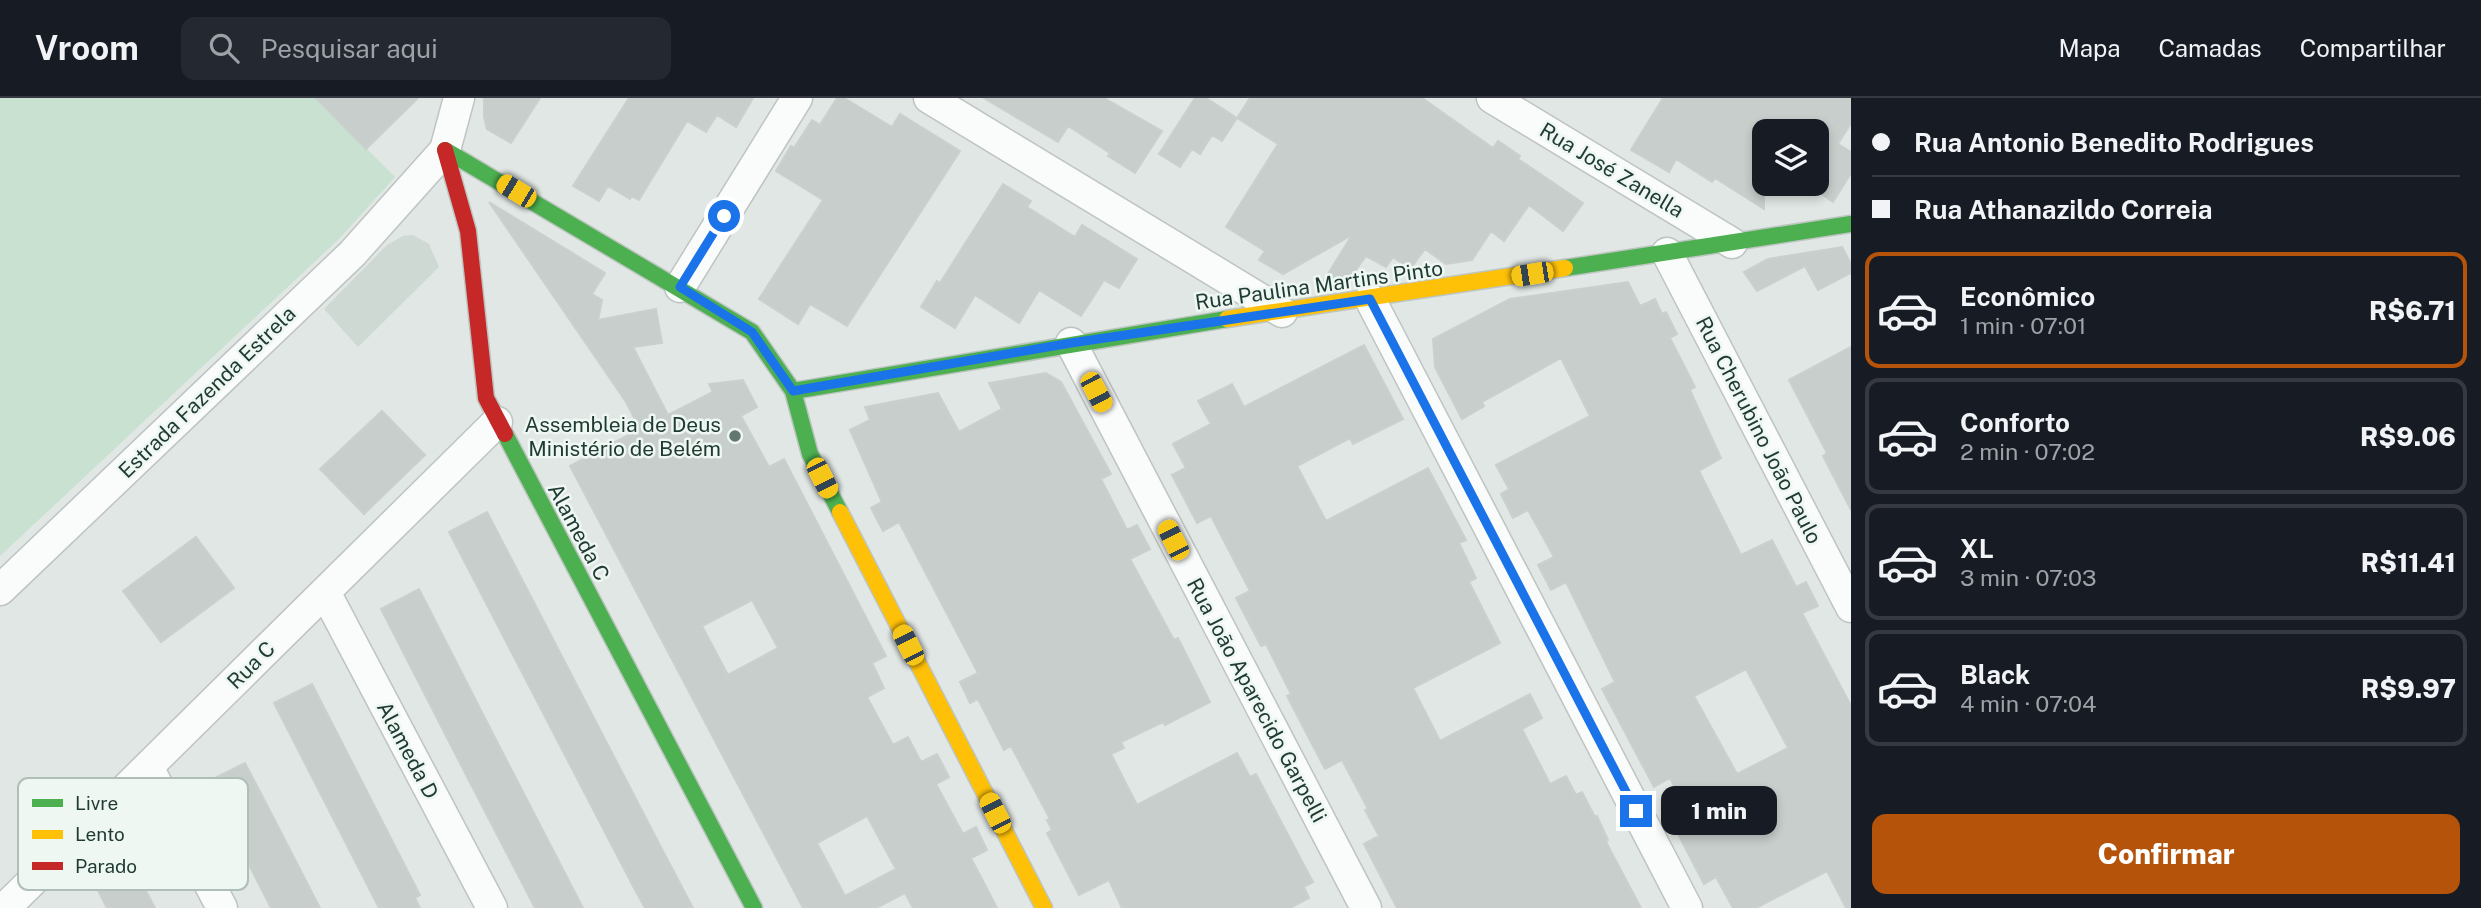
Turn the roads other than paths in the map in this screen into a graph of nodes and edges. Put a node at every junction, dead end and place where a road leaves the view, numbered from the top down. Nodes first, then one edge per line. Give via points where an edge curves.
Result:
1 (459, 98) edge
2 (797, 98) edge
3 (929, 98) edge
4 (1492, 98) edge
5 (446, 150) junction
6 (1851, 224) edge
7 (1732, 243) junction
8 (1667, 253) junction
9 (680, 287) junction
10 (1370, 299) junction
11 (1282, 312) junction
12 (1071, 343) junction
13 (793, 391) junction
14 (497, 422) junction
15 (0, 590) edge
16 (325, 592) junction
17 (1851, 607) edge
18 (148, 767) junction
19 (137, 778) edge
20 (154, 778) edge
21 (23, 890) edge
22 (213, 890) edge
23 (5, 908) edge
24 (222, 908) edge
25 (492, 908) edge
26 (754, 908) edge
27 (1044, 908) edge
28 (1366, 908) edge
29 (1687, 908) edge

1 - 5 street
2 - 9 street
3 - 11 street
4 - 7 street, Rua José Zanella
5 - 9 street
5 - 14 street, Alameda C via 468,231 483,387
5 - 15 street, Estrada Fazenda Estrela via 352,254
6 - 7 street, Rua Paulina Martins Pinto
7 - 8 street, Rua Paulina Martins Pinto
8 - 10 street, Rua Paulina Martins Pinto
8 - 17 street, Rua Cherubino João Paulo
9 - 13 street via 752,332
10 - 11 street, Rua Paulina Martins Pinto
10 - 29 street
11 - 12 street, Rua Paulina Martins Pinto
12 - 13 street, Rua Paulina Martins Pinto
12 - 28 street, Rua João Aparecido Garpelli
13 - 27 street via 810,454
14 - 16 street, Rua C
14 - 26 street, Alameda C
16 - 18 street, Rua C
16 - 25 street, Alameda D
18 - 19 street, Rua C
18 - 20 street
21 - 23 street, Rua C
22 - 24 street

